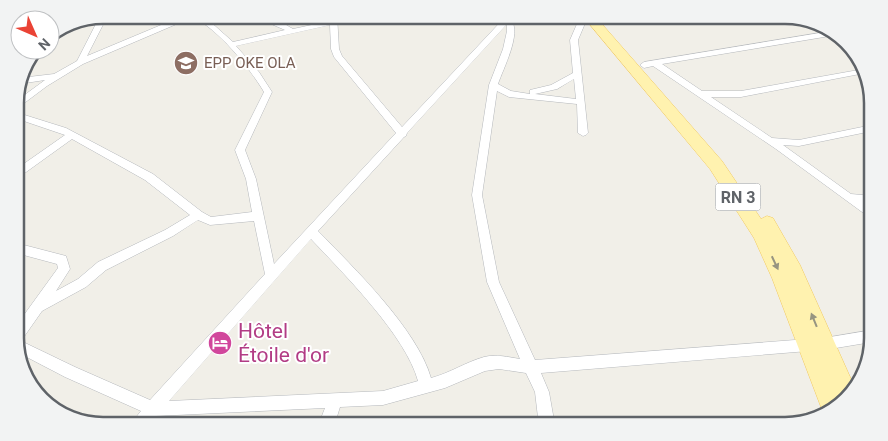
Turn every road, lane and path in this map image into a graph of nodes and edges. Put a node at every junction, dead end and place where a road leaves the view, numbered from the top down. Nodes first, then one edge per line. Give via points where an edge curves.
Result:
1 (99, 24) edge
2 (170, 24) edge
3 (210, 24) edge
4 (278, 24) edge
5 (312, 24) edge
6 (334, 24) edge
7 (503, 24) edge
8 (510, 24) edge
9 (581, 24) edge
10 (600, 24) edge
11 (602, 24) edge
12 (290, 30) junction
13 (825, 35) edge
14 (231, 45) junction
15 (80, 62) junction
16 (650, 64) junction
17 (858, 71) edge
18 (58, 74) junction
19 (577, 74) junction
20 (27, 80) edge
21 (492, 84) junction
22 (509, 94) junction
23 (522, 94) junction
24 (702, 94) junction
25 (24, 100) edge
26 (581, 102) junction
27 (491, 104) junction
28 (24, 118) edge
29 (864, 130) edge
30 (582, 133) dead end
31 (402, 134) junction
32 (72, 135) junction
33 (771, 141) junction
34 (799, 143) junction
35 (790, 154) junction
36 (24, 170) edge
37 (847, 198) junction
38 (864, 199) edge
39 (864, 210) edge
40 (198, 215) junction
41 (258, 216) junction
42 (312, 231) junction
43 (24, 250) edge
44 (271, 276) junction
45 (37, 307) junction
46 (24, 326) edge
47 (864, 337) edge
48 (816, 344) junction
49 (24, 349) edge
50 (530, 367) junction
51 (427, 387) junction
52 (843, 392) edge
53 (334, 402) junction
54 (832, 402) edge
55 (154, 409) junction
56 (146, 417) edge
57 (329, 417) edge
58 (546, 417) edge

1 - 15 street
2 - 15 street
3 - 14 street
4 - 12 street
5 - 12 street
6 - 31 street via 338,57
7 - 31 street
8 - 21 street via 507,49
9 - 19 street via 574,40
10 -> 48 main road, RN 3 via 716,165 762,235
11 - 16 main road, RN 3
12 - 14 street
13 - 16 street
14 - 41 street via 268,92 240,150 251,179
15 - 18 street
16 - 24 street
48 -> 16 main road, RN 3 via 791,265 748,192
17 - 24 street via 741,94
18 - 20 street
18 - 25 street
19 - 23 street via 548,90
19 - 26 street
21 - 22 street
21 - 27 street
22 - 23 street
22 - 27 street
23 - 26 street
24 - 33 street
26 - 30 street
27 - 50 street via 477,195 494,282
28 - 32 street
29 - 34 street
31 - 42 street
32 - 36 street
32 - 40 street via 149,177
33 - 34 street
33 - 35 street
34 - 35 street
35 - 37 street
37 - 38 street
37 - 39 street
40 - 41 street via 210,220
40 - 45 street via 102,266 82,283
41 - 44 street
42 - 44 street
42 - 51 street via 386,314 424,370
43 - 45 street via 62,260 64,269
44 - 55 street
45 - 46 street
47 - 48 street
48 - 50 street
48 - 52 main road, RN 3
48 - 54 main road, RN 3
49 - 55 street
50 - 51 street via 499,362 484,364
50 - 58 street via 542,392
51 - 53 street via 383,398
53 - 55 street
53 - 57 street
55 - 56 street

